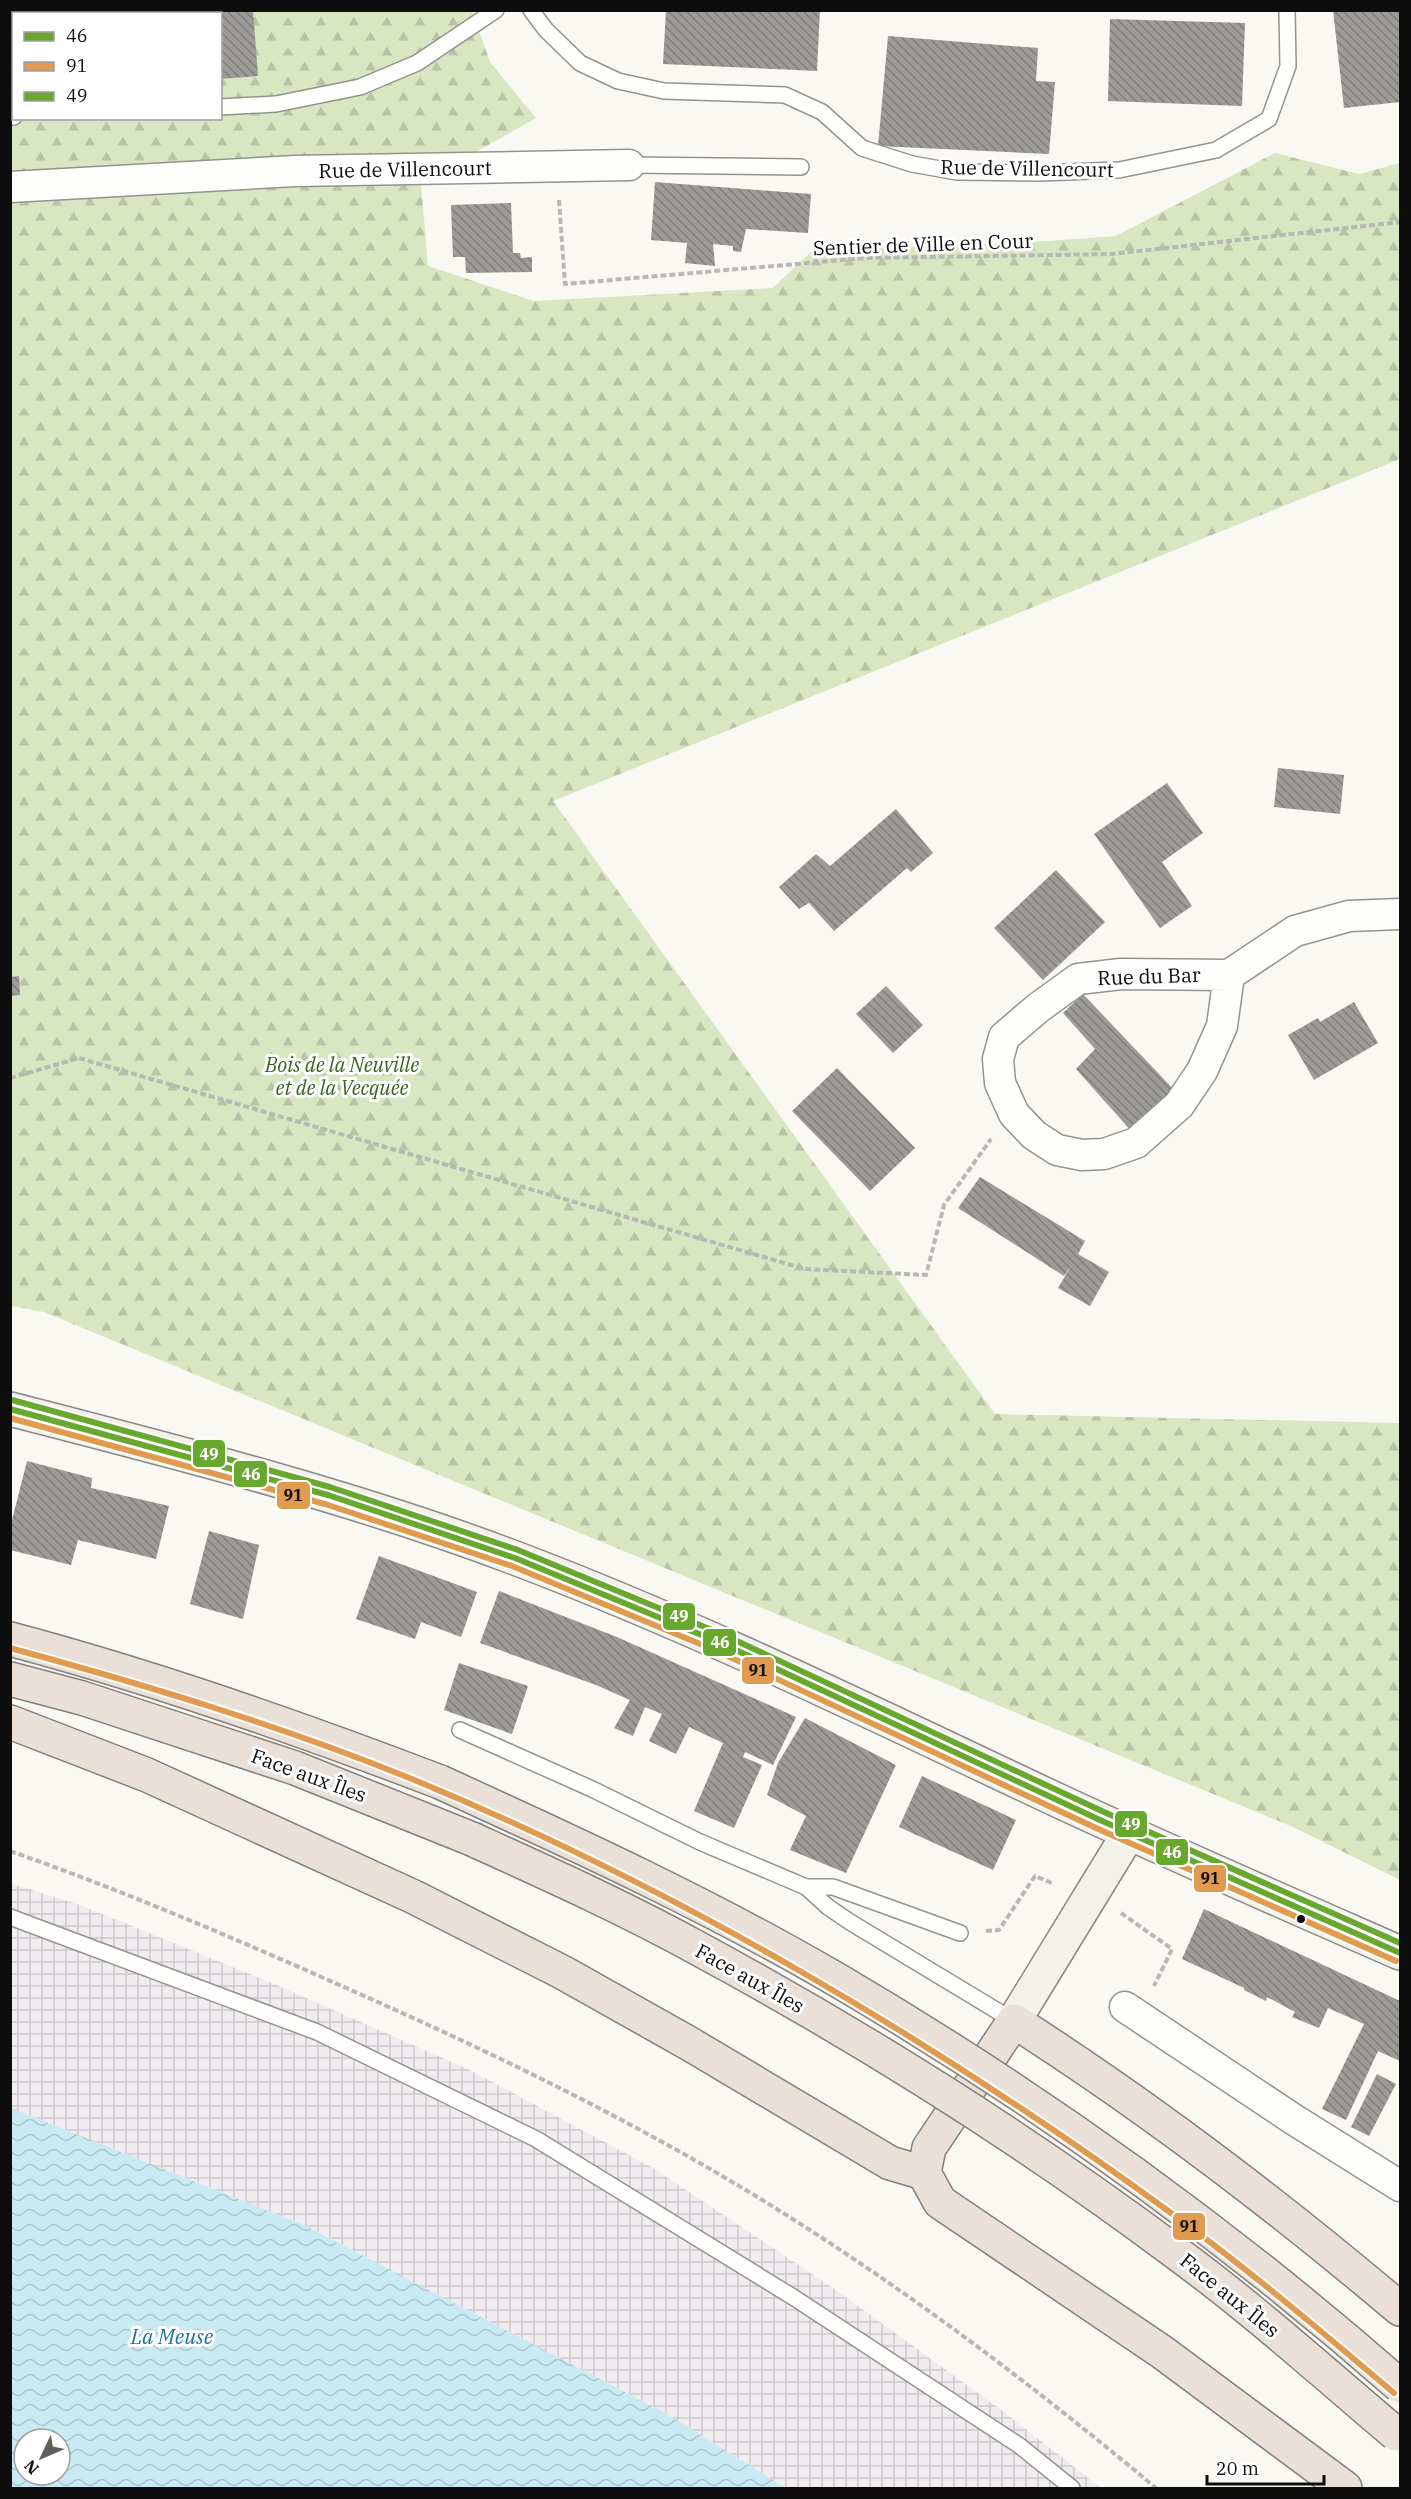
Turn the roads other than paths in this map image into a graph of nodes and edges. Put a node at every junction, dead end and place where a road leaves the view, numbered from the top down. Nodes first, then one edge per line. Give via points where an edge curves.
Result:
1 (496, 10) edge
2 (531, 10) edge
3 (1287, 10) edge
4 (222, 106) edge
5 (629, 165) joint
6 (801, 167) dead end
7 (10, 187) edge
8 (1401, 914) edge
9 (1229, 975) junction
10 (10, 1409) edge
11 (10, 1639) edge
12 (10, 1678) edge
13 (10, 1722) edge
14 (460, 1730) dead end
15 (1130, 1833) junction
16 (806, 1887) junction
17 (10, 1917) edge
18 (960, 1933) dead end
19 (1401, 1953) edge
20 (1125, 2007) dead end
21 (1014, 2021) junction
22 (924, 2173) junction
23 (1401, 2186) edge
24 (1401, 2309) edge
25 (1401, 2386) edge
26 (1398, 2437) edge
27 (1072, 2488) edge
28 (1345, 2488) edge

1 - 4 lane via 417,63 360,87 276,105
2 - 3 lane, Rue de Villencourt via 580,63 618,81 664,91 785,95 822,112 862,148 912,164 957,172 1040,173 1119,170 1216,150 1269,119 1288,66
5 - 6 lane, Rue de Villencourt
5 - 7 street, Rue de Villencourt via 295,171
8 - 9 street, Rue du Bar via 1349,916 1295,931
9 - 9 street, Rue du Bar via 1122,974 1078,979 1004,1036 998,1059 1000,1083 1014,1114 1034,1135 1057,1150 1073,1154 1104,1154 1136,1143 1179,1105 1202,1071 1222,1026
10 - 15 main road via 300,1487 517,1559 728,1647
11 - 25 highway, Face aux Îles, bridge via 95,1661 299,1728 440,1782 590,1850 771,1943 917,2028 1062,2124 1189,2214
12 - 26 highway, Face aux Îles, bridge via 294,1768 472,1839 701,1950 880,2053 1058,2167 1197,2268
13 - 22 highway via 147,1775 414,1897 562,1972 890,2163
14 - 16 lane
15 - 19 main road
15 - 21 main road
16 - 18 lane via 833,1887
16 - 21 lane via 850,1922
17 - 27 lane via 317,2032 536,2139 793,2297 1020,2446
20 - 23 street via 1293,2120
21 - 22 highway via 929,2148
21 - 24 highway via 1196,2145
22 - 28 highway via 940,2202 1162,2352

